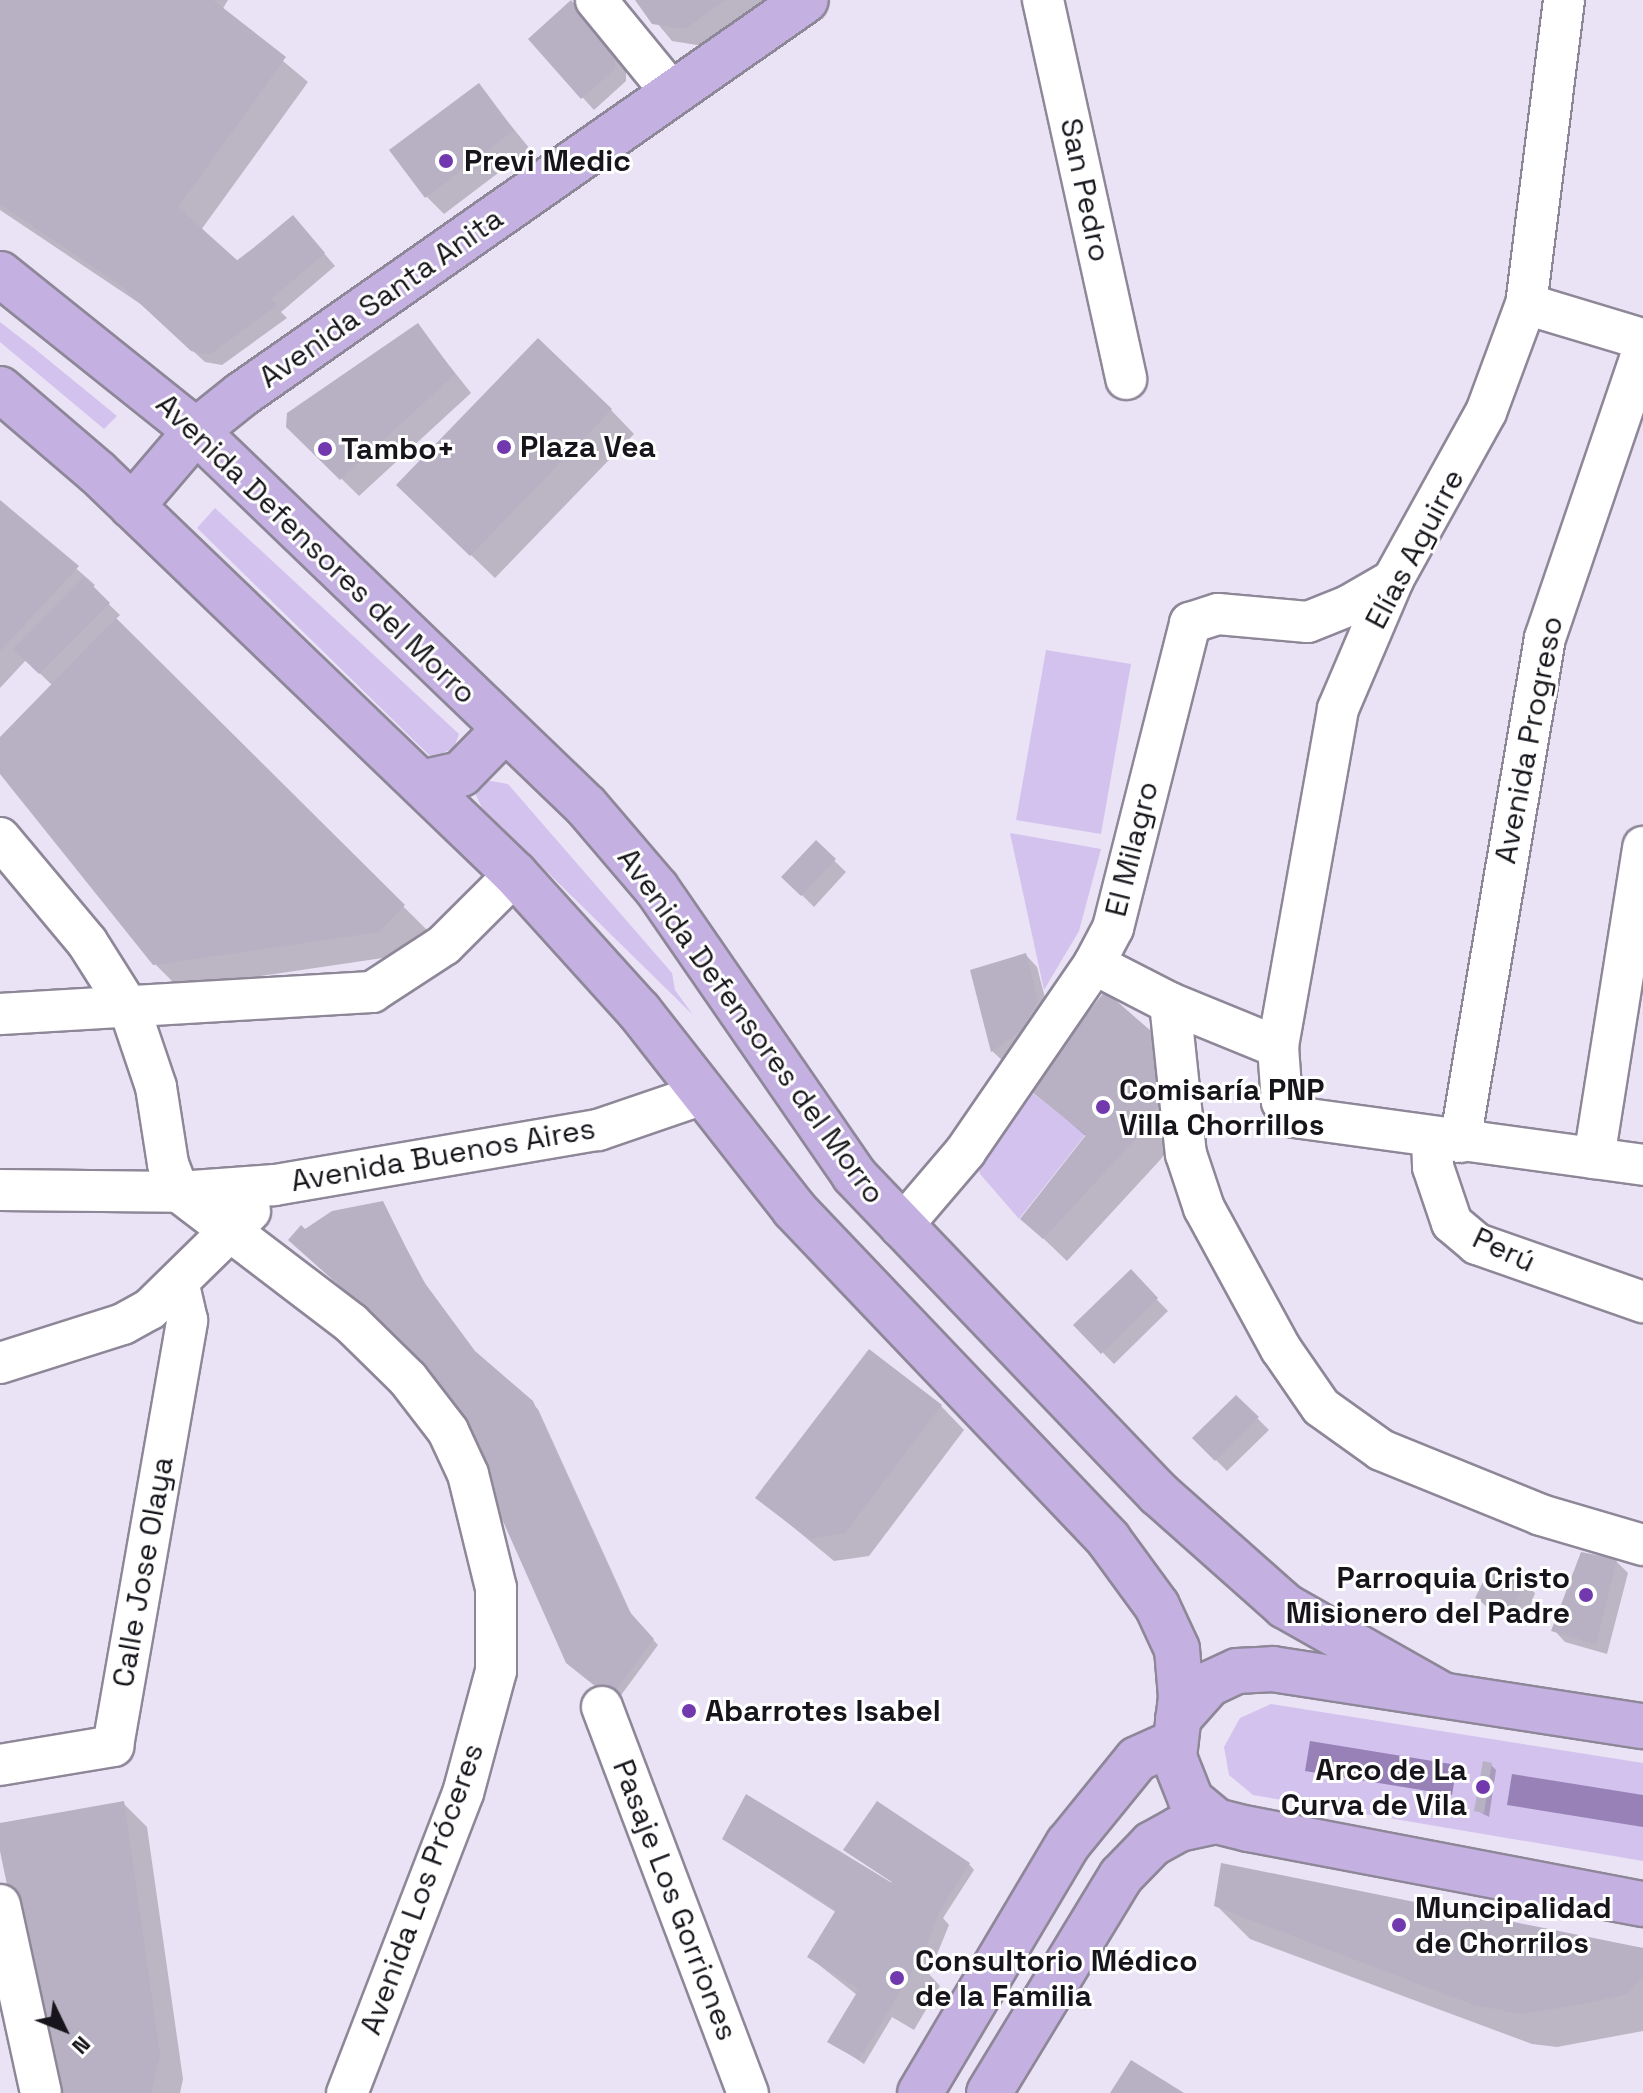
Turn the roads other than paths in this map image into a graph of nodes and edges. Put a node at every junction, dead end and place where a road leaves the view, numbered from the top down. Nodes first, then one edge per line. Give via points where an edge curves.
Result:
1 (596, 0) edge
2 (806, 0) edge
3 (1043, 0) edge
4 (1564, 0) edge
5 (673, 94) junction
6 (0, 274) edge
7 (1526, 304) junction
8 (1643, 339) edge
9 (1643, 350) edge
10 (1126, 379) dead end
11 (0, 389) edge
12 (196, 431) junction
13 (132, 506) junction
14 (1393, 580) junction
15 (505, 729) junction
16 (421, 783) junction
17 (0, 838) edge
18 (1643, 847) edge
19 (515, 874) junction
20 (1094, 964) junction
21 (1170, 1003) junction
22 (130, 1010) junction
23 (0, 1014) edge
24 (1278, 1047) junction
25 (703, 1094) junction
26 (1446, 1139) junction
27 (1594, 1158) junction
28 (1643, 1165) edge
29 (275, 1185) junction
30 (0, 1190) edge
31 (179, 1192) junction
32 (901, 1227) junction
33 (232, 1231) junction
34 (179, 1286) junction
35 (1643, 1302) edge
36 (0, 1363) edge
37 (1643, 1545) edge
38 (1442, 1695) junction
39 (602, 1707) dead end
40 (1643, 1726) edge
41 (1176, 1731) junction
42 (0, 1765) edge
43 (1216, 1821) junction
44 (1643, 1904) edge
45 (0, 1905) edge
46 (25, 2071) edge
47 (360, 2086) edge
48 (748, 2093) edge
49 (920, 2093) edge
50 (989, 2093) edge

1 - 5 street
2 - 5 main road, Avenida Santa Anita
3 - 10 street, San Pedro
4 - 7 street, Elías Aguirre
5 - 12 main road, Avenida Santa Anita
6 - 12 main road, Avenida Defensores del Morro
7 - 8 street
7 - 14 street, Elías Aguirre via 1486,412
9 - 26 street, Avenida Progreso via 1545,638
11 - 13 main road
12 - 13 main road, Avenida Santa Anita
12 - 15 main road, Avenida Defensores del Morro
13 - 16 main road
14 - 20 street, El Milagro via 1308,622 1218,614 1190,623 1113,928
14 - 24 street, Elías Aguirre via 1338,709
15 - 16 main road via 461,774
15 - 32 main road, Avenida Defensores del Morro via 586,806 657,889 812,1120
16 - 19 main road
17 - 22 street via 87,942
18 - 27 street
19 - 22 street via 444,945 372,992
19 - 25 main road via 639,1011
20 - 21 street
20 - 32 street, El Milagro via 965,1152
21 - 24 street
21 - 37 street via 1186,1154 1204,1208 1281,1349 1321,1407 1381,1450 1541,1515
22 - 23 street
22 - 31 street via 148,1058
24 - 26 street, Elías Aguirre via 1282,1102 1294,1117
25 - 29 street, Avenida Buenos Aires via 598,1130
25 - 41 main road via 794,1209 1014,1437 1134,1572 1177,1649
26 - 27 street
26 - 35 street, Perú via 1433,1167 1452,1223 1477,1244
27 - 28 street
29 - 31 street
29 - 33 street, Avenida Buenos Aires
30 - 31 street
31 - 33 street, Avenida Los Próceres
32 - 38 main road, Avenida Defensores del Morro via 1159,1494 1241,1570 1330,1635
33 - 34 street, Avenida Buenos Aires
33 - 47 street, Avenida Los Próceres via 351,1323 408,1379 448,1431 468,1474 496,1588 496,1671 463,1793
34 - 36 street, Avenida Buenos Aires via 123,1324
34 - 42 street, Calle Jose Olaya via 187,1320 113,1746
38 - 40 main road, Avenida Defensores del Morro
38 - 41 main road, Avenida Defensores del Morro via 1273,1669 1237,1671 1209,1684
39 - 48 street, Pasaje Los Gorriones
41 - 43 main road via 1178,1778 1191,1800
41 - 49 main road via 1137,1759 1068,1844
43 - 44 main road
43 - 50 main road via 1179,1829 1152,1844 1121,1876
45 - 46 street

